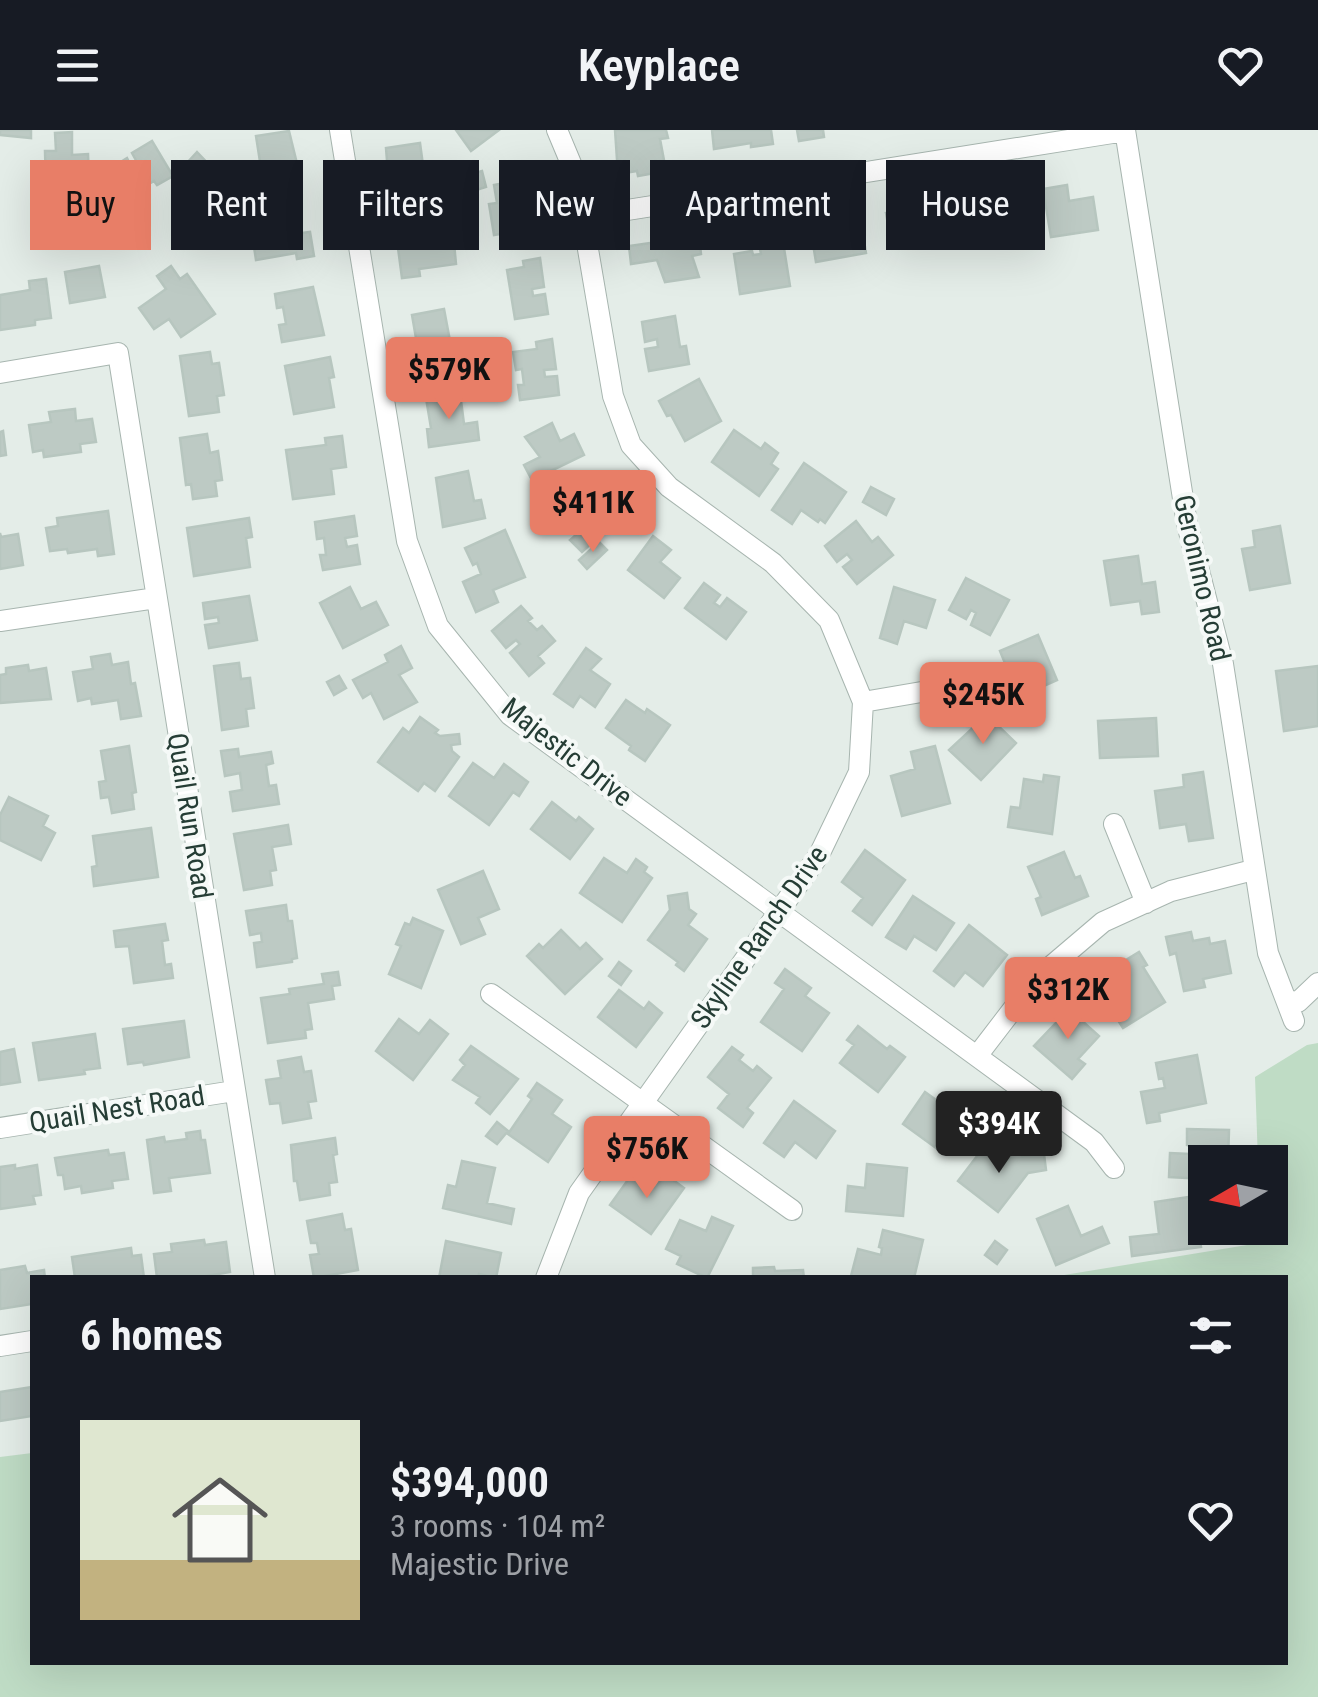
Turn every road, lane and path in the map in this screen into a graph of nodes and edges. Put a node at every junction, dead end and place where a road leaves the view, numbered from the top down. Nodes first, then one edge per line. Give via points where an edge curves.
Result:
1 (340, 130) edge
2 (557, 130) edge
3 (1125, 131) edge
4 (570, 160) edge
5 (630, 209) edge
6 (588, 250) edge
7 (0, 372) edge
8 (156, 598) junction
9 (0, 622) edge
10 (939, 689) dead end
11 (863, 702) junction
12 (1114, 824) dead end
13 (1253, 870) junction
14 (1146, 903) junction
15 (780, 911) junction
16 (1318, 983) edge
17 (492, 994) dead end
18 (1286, 1000) junction
19 (1294, 1021) dead end
20 (977, 1056) junction
21 (234, 1090) junction
22 (642, 1104) junction
23 (0, 1128) edge
24 (1114, 1168) dead end
25 (792, 1210) dead end
26 (265, 1275) edge
27 (547, 1275) edge
28 (30, 1341) edge
29 (0, 1346) edge

1 - 15 street, Majestic Drive via 406,541 438,626 510,715
2 - 4 street, Skyline Ranch Drive
3 - 5 street
3 - 13 street, Geronimo Road via 1187,524 1222,664
6 - 11 street, Skyline Ranch Drive via 613,396 631,445 669,487 773,563 829,620
7 - 8 street, Quail Run Road via 118,353
8 - 9 street
8 - 21 street, Quail Run Road
10 - 11 street
11 - 15 street, Skyline Ranch Drive via 859,772 820,855
12 - 14 street
13 - 14 street
13 - 18 street, Geronimo Road via 1268,953
14 - 20 street via 1103,922 1036,979
15 - 20 street, Majestic Drive
15 - 22 street, Skyline Ranch Drive
16 - 18 street via 1298,1002
17 - 22 street
18 - 19 street, Geronimo Road
20 - 24 street, Majestic Drive via 1094,1142
21 - 23 street, Quail Nest Road
21 - 26 street, Quail Run Road
22 - 25 street
22 - 27 street, Skyline Ranch Drive via 579,1193
28 - 29 street

